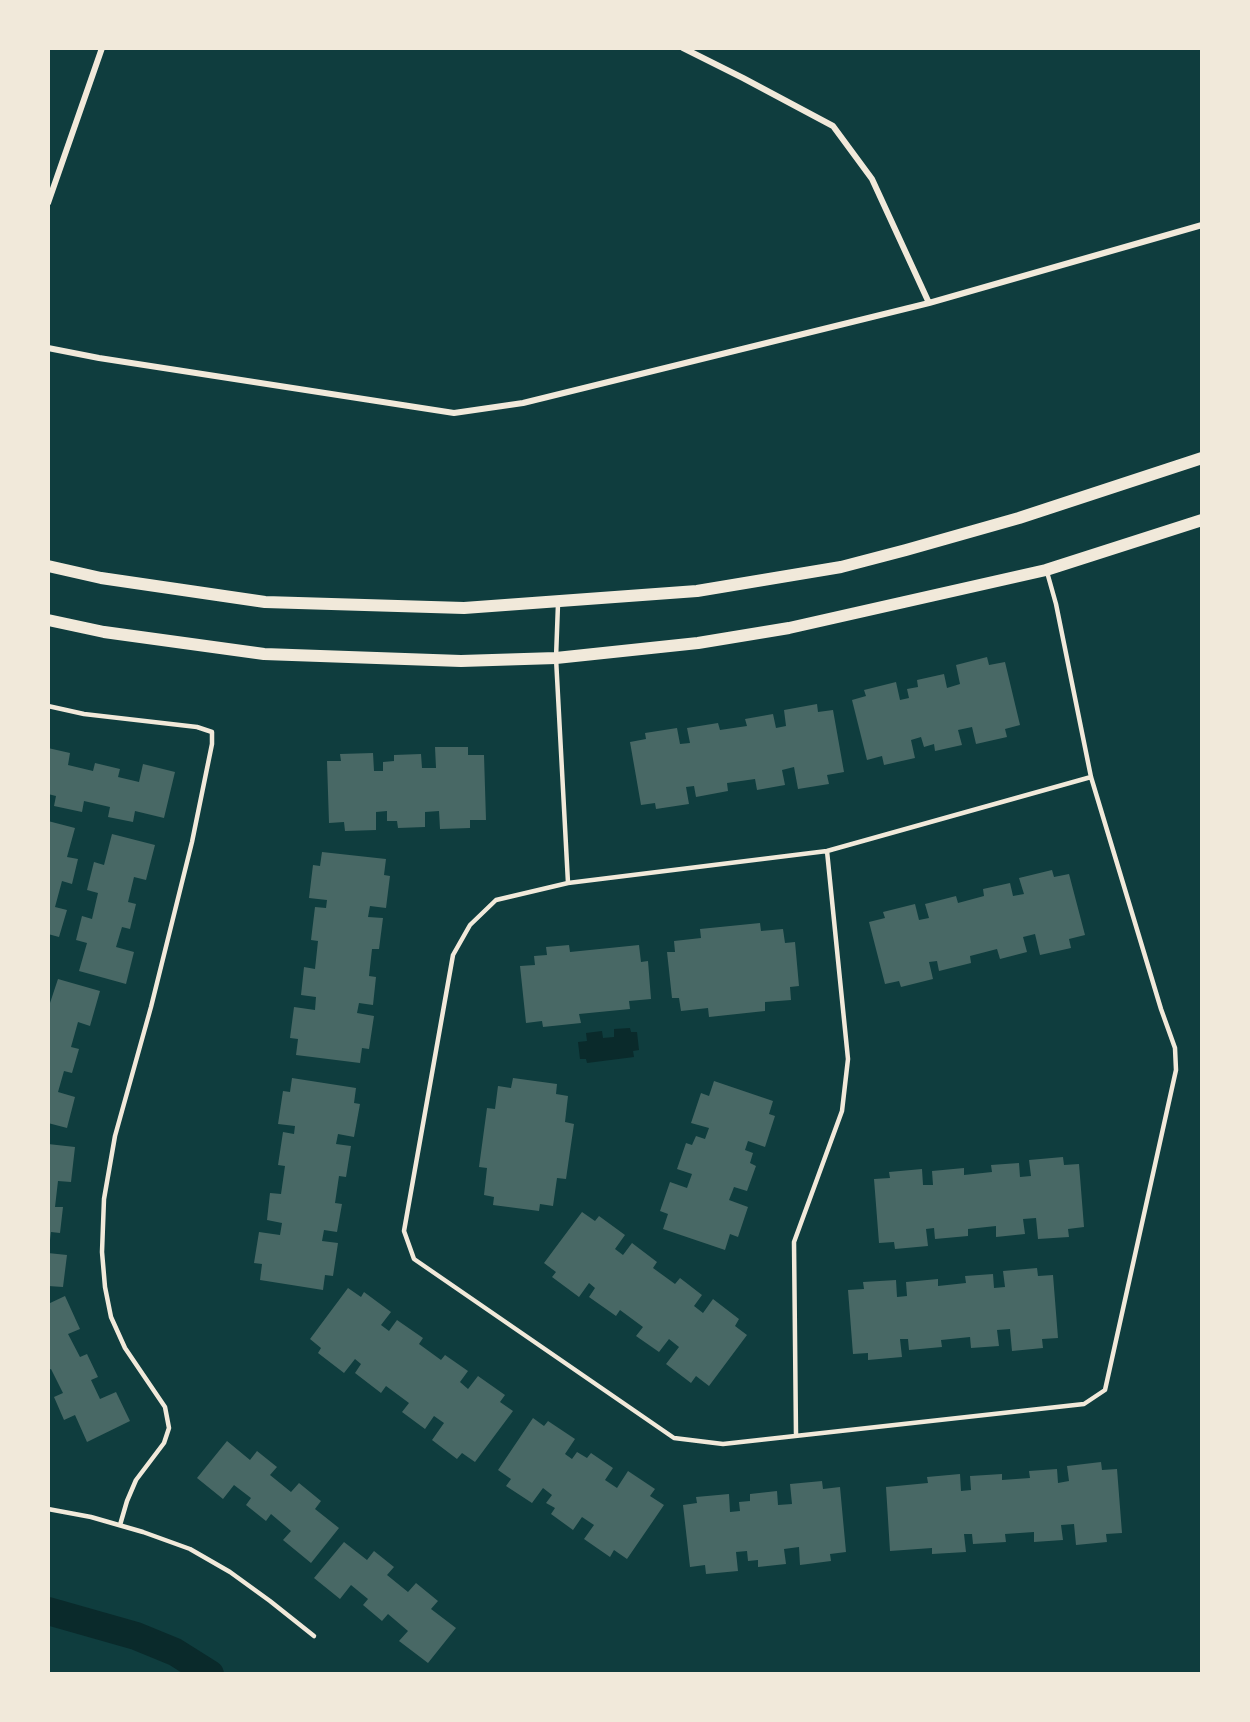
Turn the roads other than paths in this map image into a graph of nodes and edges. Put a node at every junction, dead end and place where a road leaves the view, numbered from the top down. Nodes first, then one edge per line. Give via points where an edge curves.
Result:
1 (102, 48) edge
2 (683, 48) edge
3 (48, 203) edge
4 (1202, 225) edge
5 (929, 303) junction
6 (48, 348) edge
7 (1202, 458) edge
8 (1202, 520) edge
9 (48, 566) edge
10 (1046, 570) junction
11 (558, 602) junction
12 (48, 620) edge
13 (556, 658) junction
14 (48, 706) edge
15 (1091, 777) junction
16 (827, 851) junction
17 (568, 883) junction
18 (796, 1435) junction
19 (48, 1509) edge
20 (120, 1525) junction
21 (314, 1636) dead end

1 - 3 street
2 - 5 street via 833,126 872,179
4 - 5 street
5 - 6 street via 523,403 454,413
7 - 11 main road via 1019,518 841,567 697,591
8 - 10 main road
9 - 11 main road via 100,578 265,602 464,608
10 - 13 main road via 789,628 698,643
10 - 15 lane
11 - 13 lane
12 - 13 main road via 104,632 264,654 461,661
13 - 17 lane
14 - 20 lane via 212,732 192,843 115,1136 104,1199 102,1252 111,1317 125,1348 165,1407 169,1428 164,1443 136,1480
15 - 16 lane
15 - 18 lane via 1175,1048 1176,1070 1105,1390 1084,1404
16 - 17 lane
16 - 18 lane via 848,1059 843,1111 794,1242
17 - 18 lane via 496,900 470,925 453,955 404,1231 414,1259 674,1438 723,1444
19 - 20 lane
20 - 21 lane via 190,1549 230,1572

